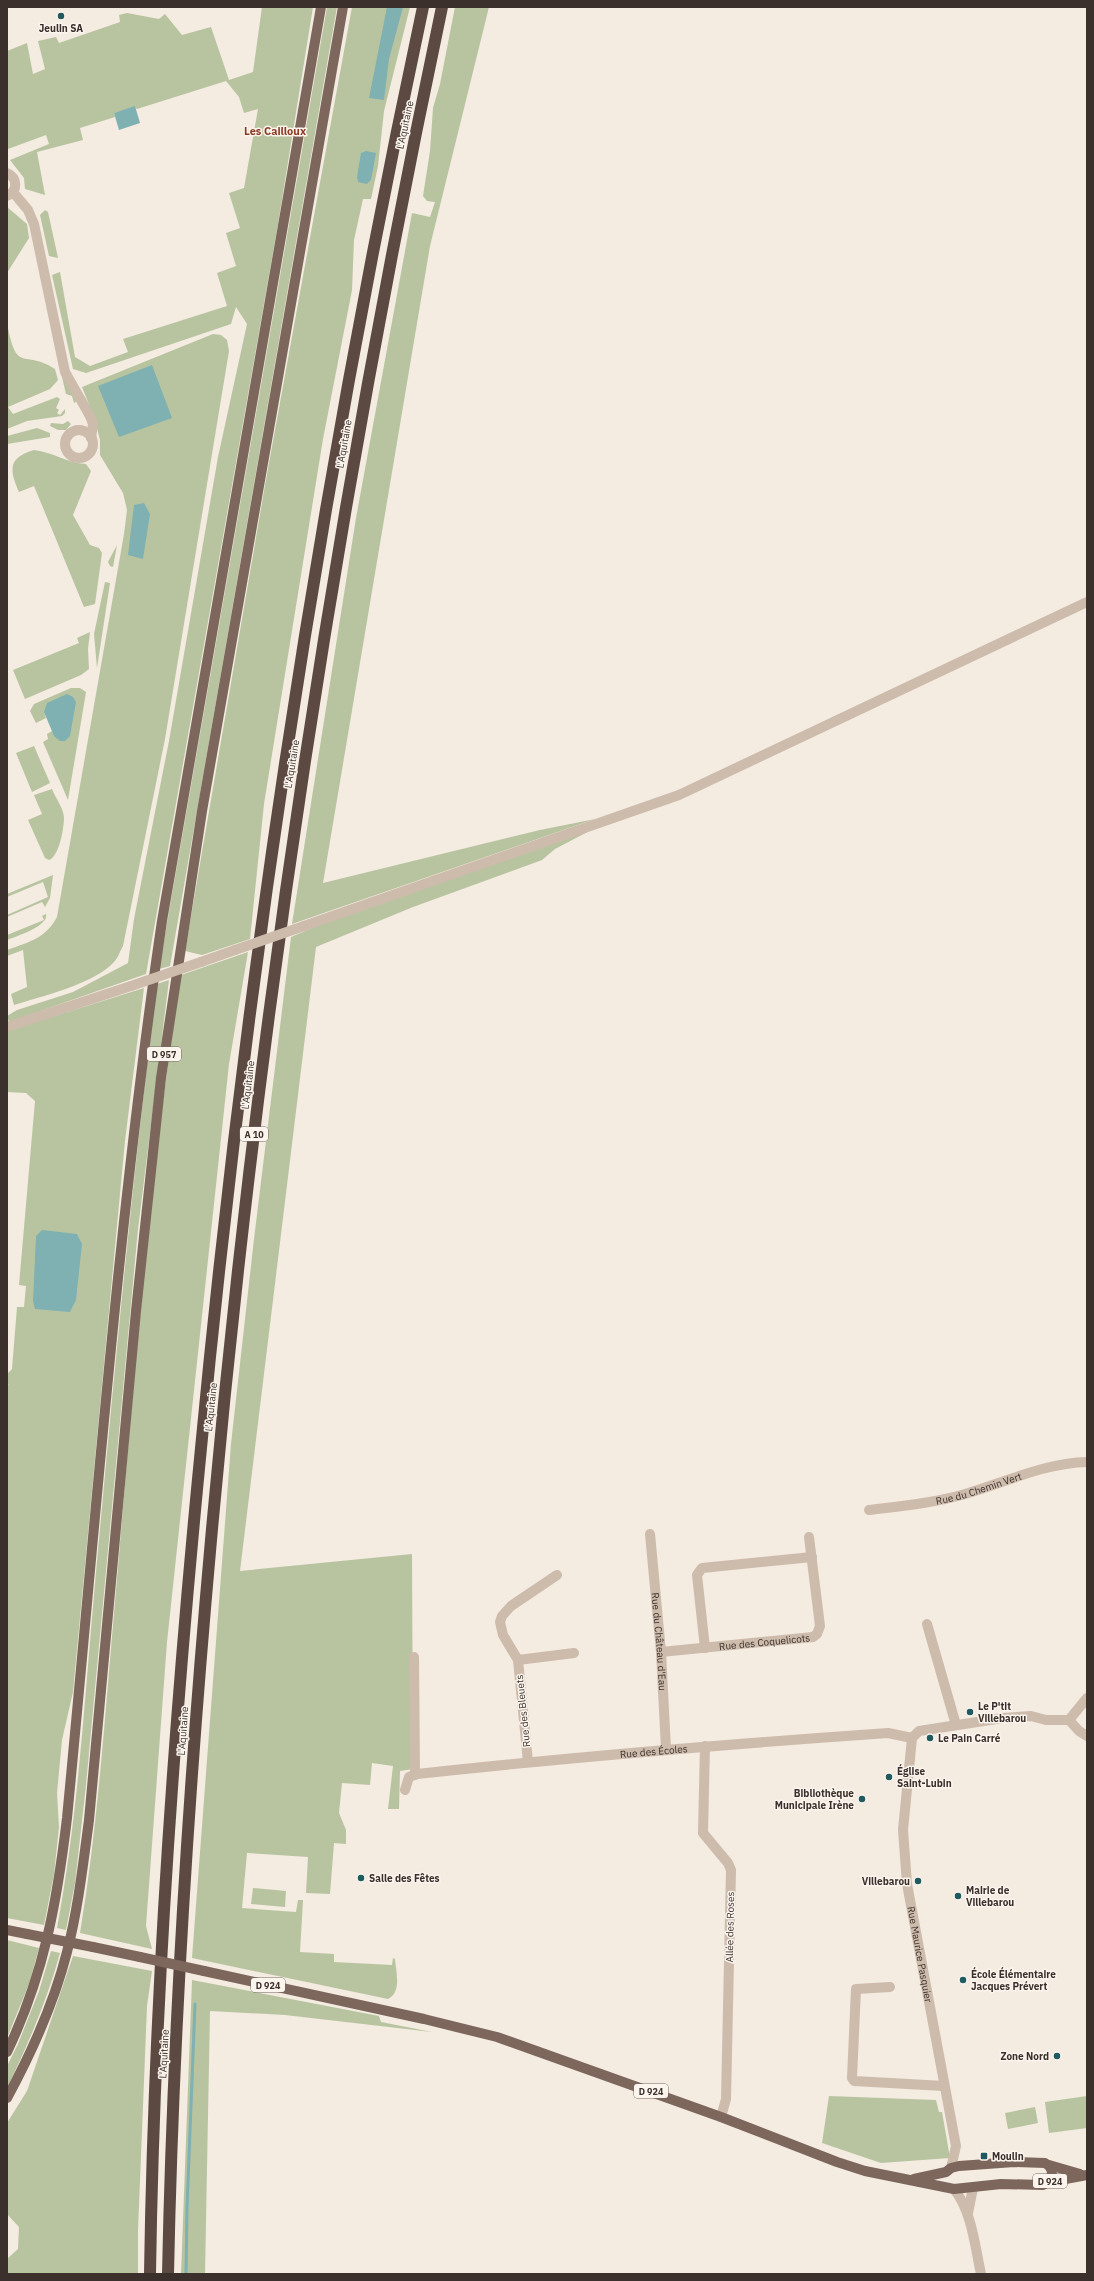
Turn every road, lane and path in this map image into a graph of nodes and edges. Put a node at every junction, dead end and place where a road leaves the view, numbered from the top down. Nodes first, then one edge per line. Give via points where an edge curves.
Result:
1 (321, 7) edge
2 (343, 7) edge
3 (422, 7) edge
4 (442, 7) edge
5 (7, 173) edge
6 (10, 194) edge
7 (86, 409) junction
8 (81, 430) junction
9 (92, 438) junction
10 (1087, 602) edge
11 (8, 1026) edge
12 (1087, 1462) edge
13 (868, 1510) dead end
14 (650, 1534) dead end
15 (809, 1537) dead end
16 (812, 1557) junction
17 (557, 1575) dead end
18 (927, 1624) dead end
19 (705, 1648) junction
20 (661, 1652) junction
21 (574, 1653) dead end
22 (414, 1657) dead end
23 (518, 1660) junction
24 (1087, 1698) edge
25 (1069, 1720) junction
26 (956, 1725) junction
27 (1087, 1736) edge
28 (912, 1738) junction
29 (705, 1746) junction
30 (666, 1749) junction
31 (528, 1762) junction
32 (415, 1775) junction
33 (405, 1790) dead end
34 (7, 1930) edge
35 (890, 1986) dead end
36 (7, 2052) edge
37 (944, 2086) junction
38 (7, 2098) edge
39 (721, 2117) junction
40 (956, 2146) junction
41 (1049, 2165) junction
42 (968, 2166) junction
43 (949, 2170) junction
44 (1085, 2175) edge
45 (914, 2179) junction
46 (1049, 2182) junction
47 (951, 2188) junction
48 (973, 2188) junction
49 (968, 2217) junction
50 (150, 2274) edge
51 (168, 2274) edge
52 (981, 2274) edge

1 - 36 main road, D 957 via 163,913 148,1014 119,1266 67,1818 57,1898 37,1977 26,2010
2 - 38 main road, D 957 via 202,811 161,1078 136,1311 89,1820 78,1901 67,1954 44,2020
3 - 50 highway, L'Aquitaine / A 10 via 361,315 312,592 264,905 228,1191 197,1489 175,1752 157,2044
4 - 51 highway, L'Aquitaine / A 10 via 390,261 331,595 284,900 246,1193 216,1490 194,1754 179,1980
5 - 6 street via 15,182
6 - 7 street via 26,206 34,224 65,372
7 - 8 street
7 - 9 street via 93,424
8 - 9 street
8 - 9 street via 70,433 65,441 66,450 72,457 82,458 89,454 93,445
10 - 11 street, bridge via 679,795 201,962
12 - 13 street, Rue du Chemin Vert via 1043,1469 946,1499
14 - 20 street, Rue du Château d'Eau
15 - 16 street, Rue des Coquelicots
16 - 19 street, Rue des Coquelicots via 820,1626 817,1634 813,1637
16 - 19 street, Rue des Coquelicots via 702,1568 697,1575
17 - 23 street, Rue des Bleuets via 511,1606 502,1616 503,1634
18 - 26 street
19 - 20 street, Rue des Coquelicots
20 - 30 street, Rue du Château d'Eau
21 - 23 street, Rue des Bleuets
22 - 32 street
23 - 31 street, Rue des Bleuets
24 - 25 street
25 - 26 street via 1046,1720 1031,1716
25 - 27 street via 1079,1732
26 - 28 street via 919,1731
28 - 29 street, Rue des Écoles via 888,1733
28 - 37 street, Rue Maurice Pasquier via 903,1847 907,1884
29 - 30 street, Rue des Écoles
29 - 39 street, Allée des Roses via 704,1836 728,1863 731,1870 726,2099
30 - 31 street, Rue des Écoles
31 - 32 street, Rue des Écoles
32 - 33 street via 407,1780
34 - 39 main road, D 924, bridge via 483,2033
35 - 37 street via 856,1989 854,2081
37 - 40 street, Rue Maurice Pasquier
39 - 45 main road, D 924 via 837,2162 869,2172
40 - 42 street
40 - 43 street, Rue Maurice Pasquier
41 - 42 main road, D 924 via 1032,2162
41 - 44 main road, D 924
41 - 46 main road, D 924 via 1052,2173
42 - 43 main road, D 924
43 - 45 main road, D 924
43 - 47 main road via 945,2180
44 - 46 main road, D 924
45 - 47 main road, D 924
46 - 48 main road, D 924 via 1043,2185 1001,2184
47 - 48 main road, D 924
47 - 49 street via 960,2197
48 - 49 street
49 - 52 street

